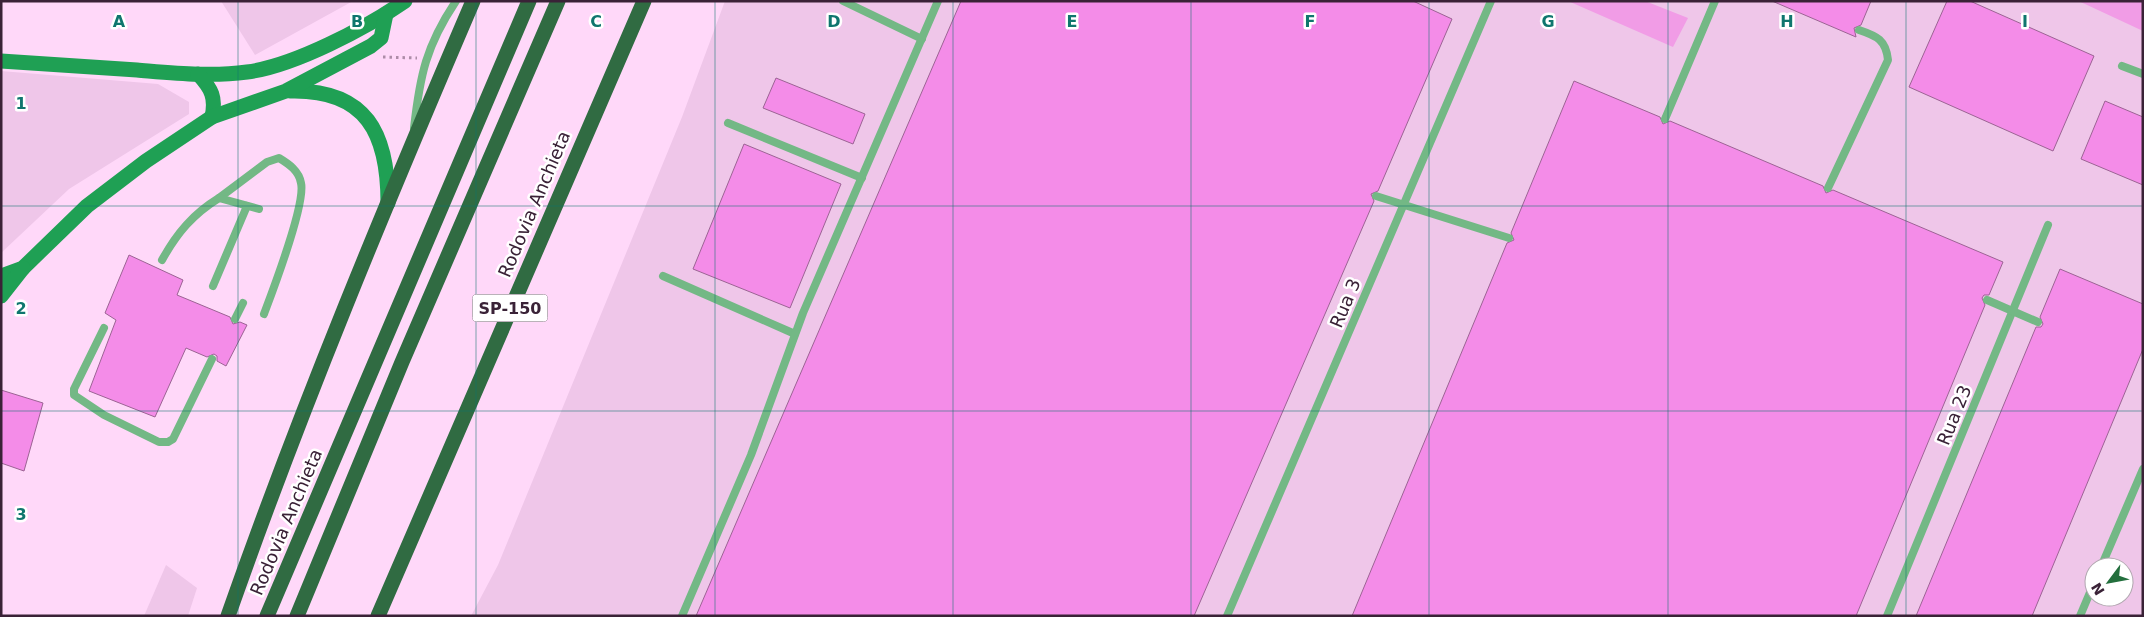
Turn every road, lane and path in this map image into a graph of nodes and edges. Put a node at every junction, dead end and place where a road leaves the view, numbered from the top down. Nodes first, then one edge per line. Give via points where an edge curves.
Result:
1 (405, 1) edge
2 (456, 1) edge
3 (473, 1) edge
4 (529, 1) edge
5 (558, 1) edge
6 (644, 1) edge
7 (844, 1) edge
8 (938, 1) edge
9 (1491, 1) edge
10 (1716, 1) edge
11 (386, 14) junction
12 (1859, 30) dead end
13 (922, 39) junction
14 (356, 56) junction
15 (425, 59) junction
16 (1, 61) edge
17 (2122, 66) dead end
18 (198, 74) junction
19 (2143, 74) edge
20 (286, 91) junction
21 (212, 117) junction
22 (1665, 119) dead end
23 (728, 123) dead end
24 (412, 143) junction
25 (862, 178) junction
26 (1828, 188) dead end
27 (1376, 196) dead end
28 (220, 198) junction
29 (388, 204) junction
30 (247, 206) junction
31 (259, 209) dead end
32 (2048, 225) dead end
33 (1509, 238) dead end
34 (162, 260) dead end
35 (23, 268) junction
36 (1, 276) edge
37 (663, 276) dead end
38 (213, 286) dead end
39 (1, 296) edge
40 (1987, 300) dead end
41 (244, 303) dead end
42 (264, 314) dead end
43 (234, 320) dead end
44 (2038, 322) dead end
45 (104, 328) dead end
46 (796, 334) junction
47 (212, 359) dead end
48 (2143, 469) edge
49 (2105, 557) edge
50 (228, 616) edge
51 (267, 616) edge
52 (297, 616) edge
53 (378, 616) edge
54 (682, 616) edge
55 (1227, 616) edge
56 (1887, 616) edge

1 - 11 main road
2 - 15 lane
3 - 24 highway
4 - 51 highway, Rodovia Anchieta
5 - 52 highway via 402,362
6 - 53 highway, Rodovia Anchieta / SP-150
7 - 13 lane
8 - 13 lane
9 - 55 lane, Rua 3
10 - 22 lane
11 - 14 main road via 381,38
11 - 18 main road via 310,52 269,68
12 - 26 lane via 1881,39 1888,60
13 - 25 lane
14 - 15 path
14 - 20 main road
15 - 24 lane
16 - 18 main road
17 - 19 lane
18 - 21 main road via 213,93
20 - 21 main road
20 - 29 main road via 326,93 341,97 357,109 377,136 385,154
21 - 35 main road via 87,206
23 - 25 lane
24 - 29 highway
25 - 46 lane
27 - 33 lane, bridge
28 - 30 lane
28 - 34 lane via 198,212 180,231
28 - 42 lane via 267,162 279,158 293,167 302,184 300,204
29 - 50 highway via 272,490
30 - 31 lane
30 - 38 lane
32 - 56 lane, Rua 23
35 - 36 main road
35 - 39 main road
37 - 46 lane
40 - 44 lane, bridge
41 - 43 lane
45 - 47 lane via 74,395 104,415 159,442 173,438
46 - 54 lane via 751,455
48 - 49 lane

